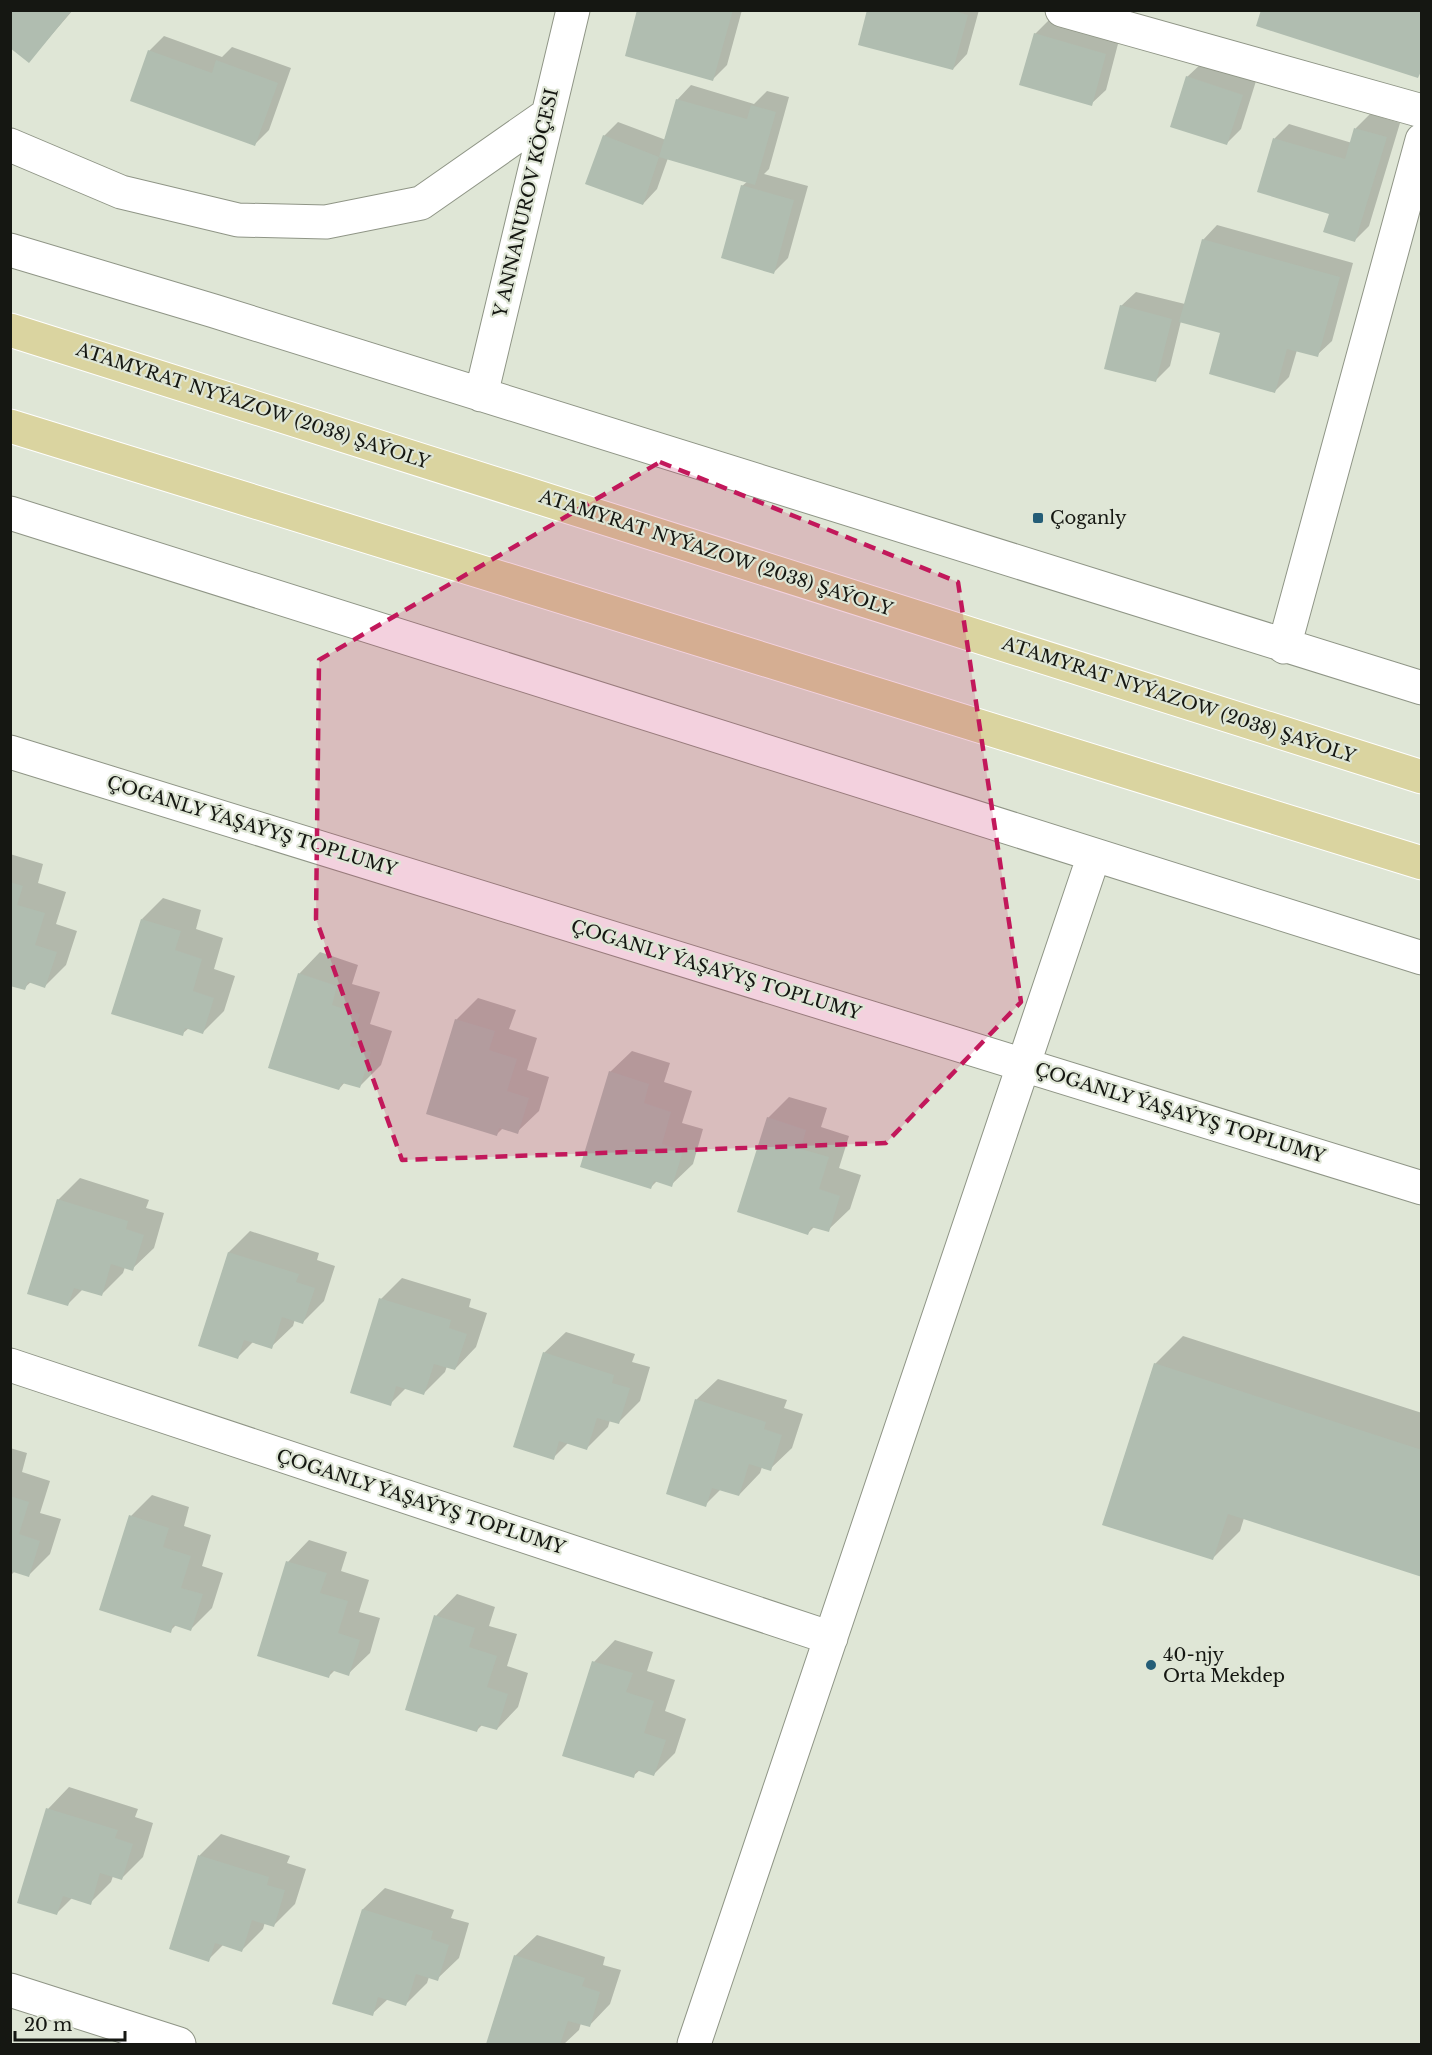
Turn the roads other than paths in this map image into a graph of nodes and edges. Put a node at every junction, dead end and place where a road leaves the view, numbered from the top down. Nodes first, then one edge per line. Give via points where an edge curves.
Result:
1 (573, 10) edge
2 (1062, 10) edge
3 (1422, 111) edge
4 (547, 115) junction
5 (1422, 140) edge
6 (10, 145) edge
7 (10, 250) edge
8 (10, 330) edge
9 (481, 395) junction
10 (10, 426) edge
11 (10, 513) edge
12 (1284, 647) junction
13 (1422, 688) edge
14 (10, 752) edge
15 (1422, 777) edge
16 (1094, 855) junction
17 (1422, 863) edge
18 (1422, 958) edge
19 (1023, 1065) junction
20 (1422, 1188) edge
21 (10, 1365) edge
22 (831, 1638) junction
23 (10, 1990) edge
24 (179, 2044) edge
25 (694, 2044) edge

1 - 4 street, Y ANNANUROV KÖÇESI
2 - 3 street
4 - 6 street via 421,203 326,222 237,220 121,192
4 - 9 street, Y ANNANUROV KÖÇESI
5 - 12 street
7 - 9 street
8 - 15 main road, ATAMYRAT NYÝAZOW (2038) ŞAÝOLY
9 - 12 street
10 - 17 main road
11 - 16 street
12 - 13 street
14 - 19 street, ÇOGANLY ÝAŞAÝYŞ TOPLUMY
16 - 18 street
16 - 19 street
19 - 20 street, ÇOGANLY ÝAŞAÝYŞ TOPLUMY
19 - 22 street
21 - 22 street, ÇOGANLY ÝAŞAÝYŞ TOPLUMY
22 - 25 street
23 - 24 street

